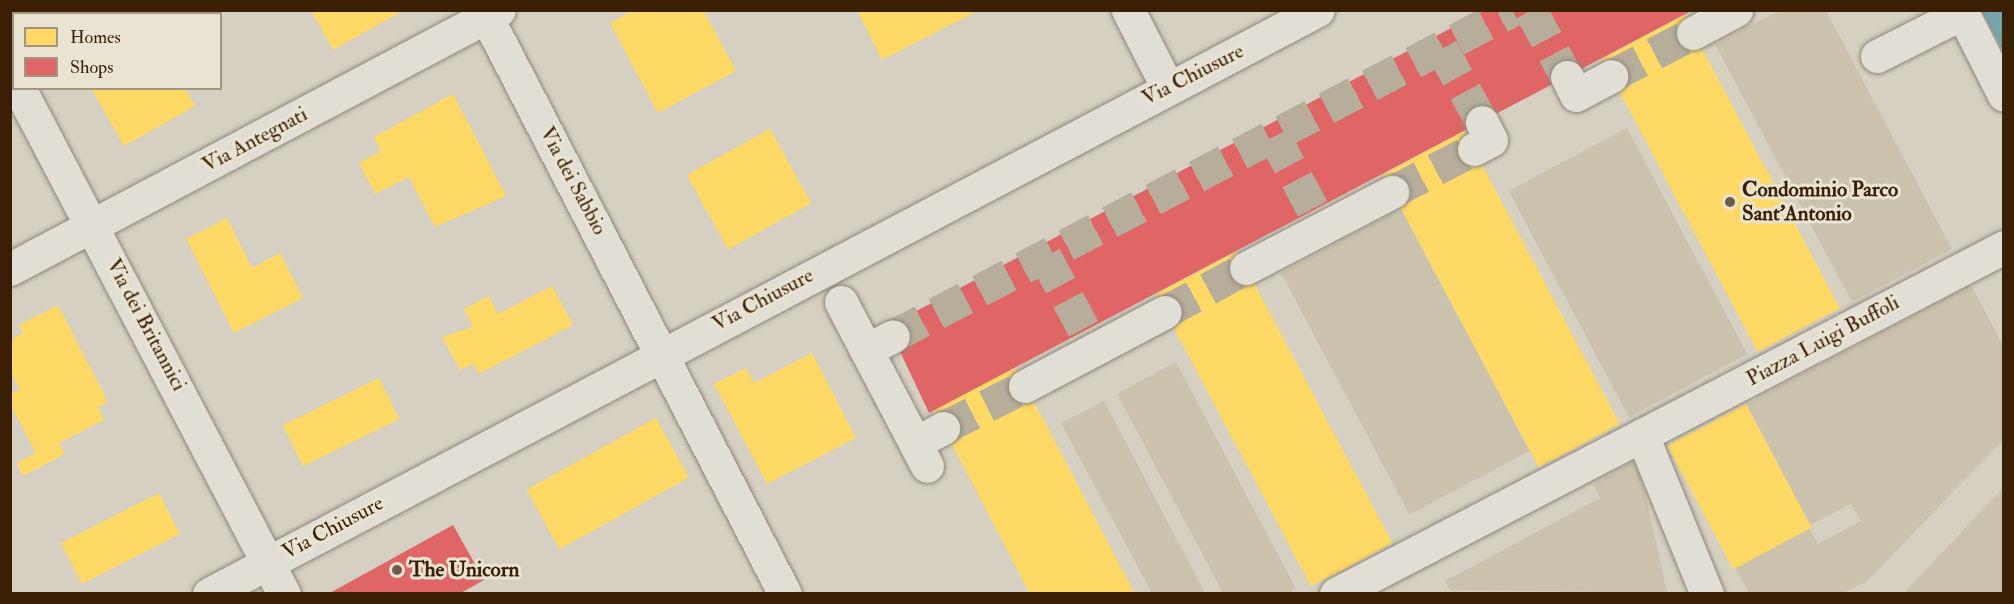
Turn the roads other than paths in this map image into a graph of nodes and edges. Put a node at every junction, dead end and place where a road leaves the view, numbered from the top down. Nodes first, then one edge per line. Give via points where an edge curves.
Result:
1 (1128, 10) edge
2 (1318, 10) edge
3 (1736, 10) edge
4 (1962, 12) edge
5 (489, 13) edge
6 (1918, 21) edge
7 (1693, 33) tunnel mouth
8 (1876, 56) dead end
9 (1611, 76) tunnel mouth
10 (1567, 77) tunnel mouth
11 (1168, 88) junction
12 (20, 90) edge
13 (2004, 95) edge
14 (1392, 192) tunnel mouth
15 (93, 226) junction
16 (2004, 247) edge
17 (1246, 268) tunnel mouth
18 (10, 269) edge
19 (841, 302) dead end
20 (1165, 312) tunnel mouth
21 (660, 354) junction
22 (1025, 386) tunnel mouth
23 (1642, 435) junction
24 (928, 446) dead end
25 (268, 563) junction
26 (209, 594) edge
27 (284, 594) edge
28 (785, 594) edge
29 (1336, 594) edge
30 (1707, 594) edge

1 - 11 street
2 - 11 street, Via Chiusure
3 - 7 street
4 - 6 street
4 - 13 street
5 - 15 street, Via Antegnati
5 - 21 street, Via dei Sabbio
6 - 8 street
9 - 10 street via 1576,95
11 - 21 street, Via Chiusure
12 - 15 street, Via dei Britannici
14 - 17 street via 1318,219
15 - 18 street, Via Antegnati
15 - 25 street, Via dei Britannici
16 - 23 street, Piazza Luigi Buffoli
19 - 24 street via 879,343
20 - 22 street via 1090,340
21 - 25 street, Via Chiusure
21 - 28 street, Via dei Sabbio
23 - 29 street, Piazza Luigi Buffoli
23 - 30 street
25 - 26 street, Via Chiusure
25 - 27 street, Via dei Britannici

